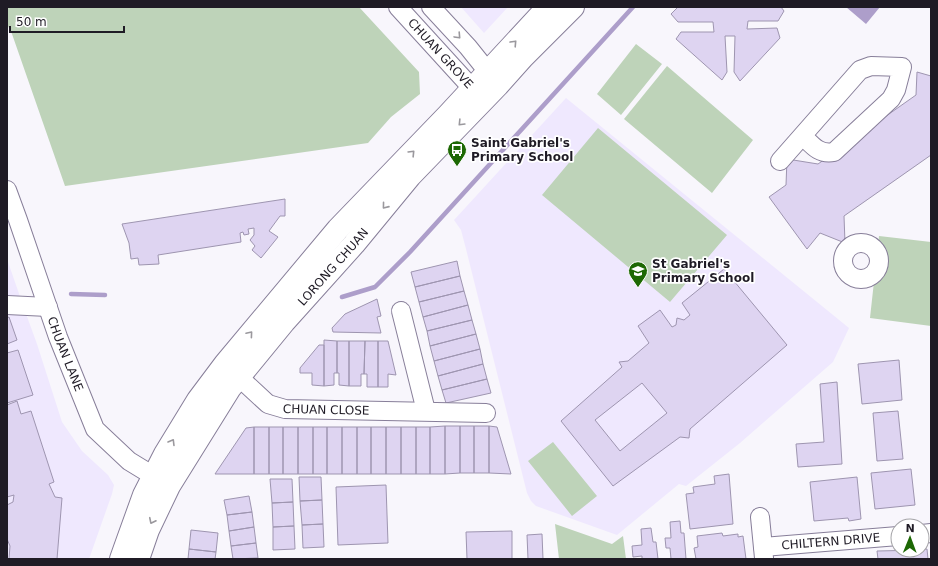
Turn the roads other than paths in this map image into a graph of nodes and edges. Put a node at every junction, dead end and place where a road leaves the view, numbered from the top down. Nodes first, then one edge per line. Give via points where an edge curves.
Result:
1 (398, 7) edge
2 (431, 7) edge
3 (548, 7) edge
4 (573, 7) edge
5 (493, 78) junction
6 (478, 94) junction
7 (803, 136) junction
8 (780, 161) dead end
9 (7, 190) edge
10 (7, 305) edge
11 (48, 307) junction
12 (401, 311) dead end
13 (232, 370) junction
14 (426, 411) junction
15 (486, 413) dead end
16 (161, 481) junction
17 (760, 517) dead end
18 (890, 537) edge
19 (764, 553) edge
20 (121, 559) edge
21 (138, 559) edge

1 - 6 street, CHUAN GROVE
2 -> 5 street, CHUAN GROVE
5 -> 3 main road, LORONG CHUAN
4 - 5 main road, LORONG CHUAN via 523,57
5 - 6 main road, LORONG CHUAN
6 - 13 main road, LORONG CHUAN via 410,176 339,244 284,322
7 - 7 street via 822,152 834,152 891,99 902,67 871,66 860,70
7 - 8 street
9 - 11 street, CHUAN LANE
10 - 11 street
11 - 16 street, CHUAN LANE via 95,429 129,461
12 - 14 street
13 - 14 street, CHUAN CLOSE via 268,404 285,409
13 - 16 main road, LORONG CHUAN via 230,388 219,407
14 - 15 street, CHUAN CLOSE
16 - 20 main road, LORONG CHUAN via 144,495
16 -> 21 main road, LORONG CHUAN
17 - 19 street
18 - 19 street, CHILTERN DRIVE

